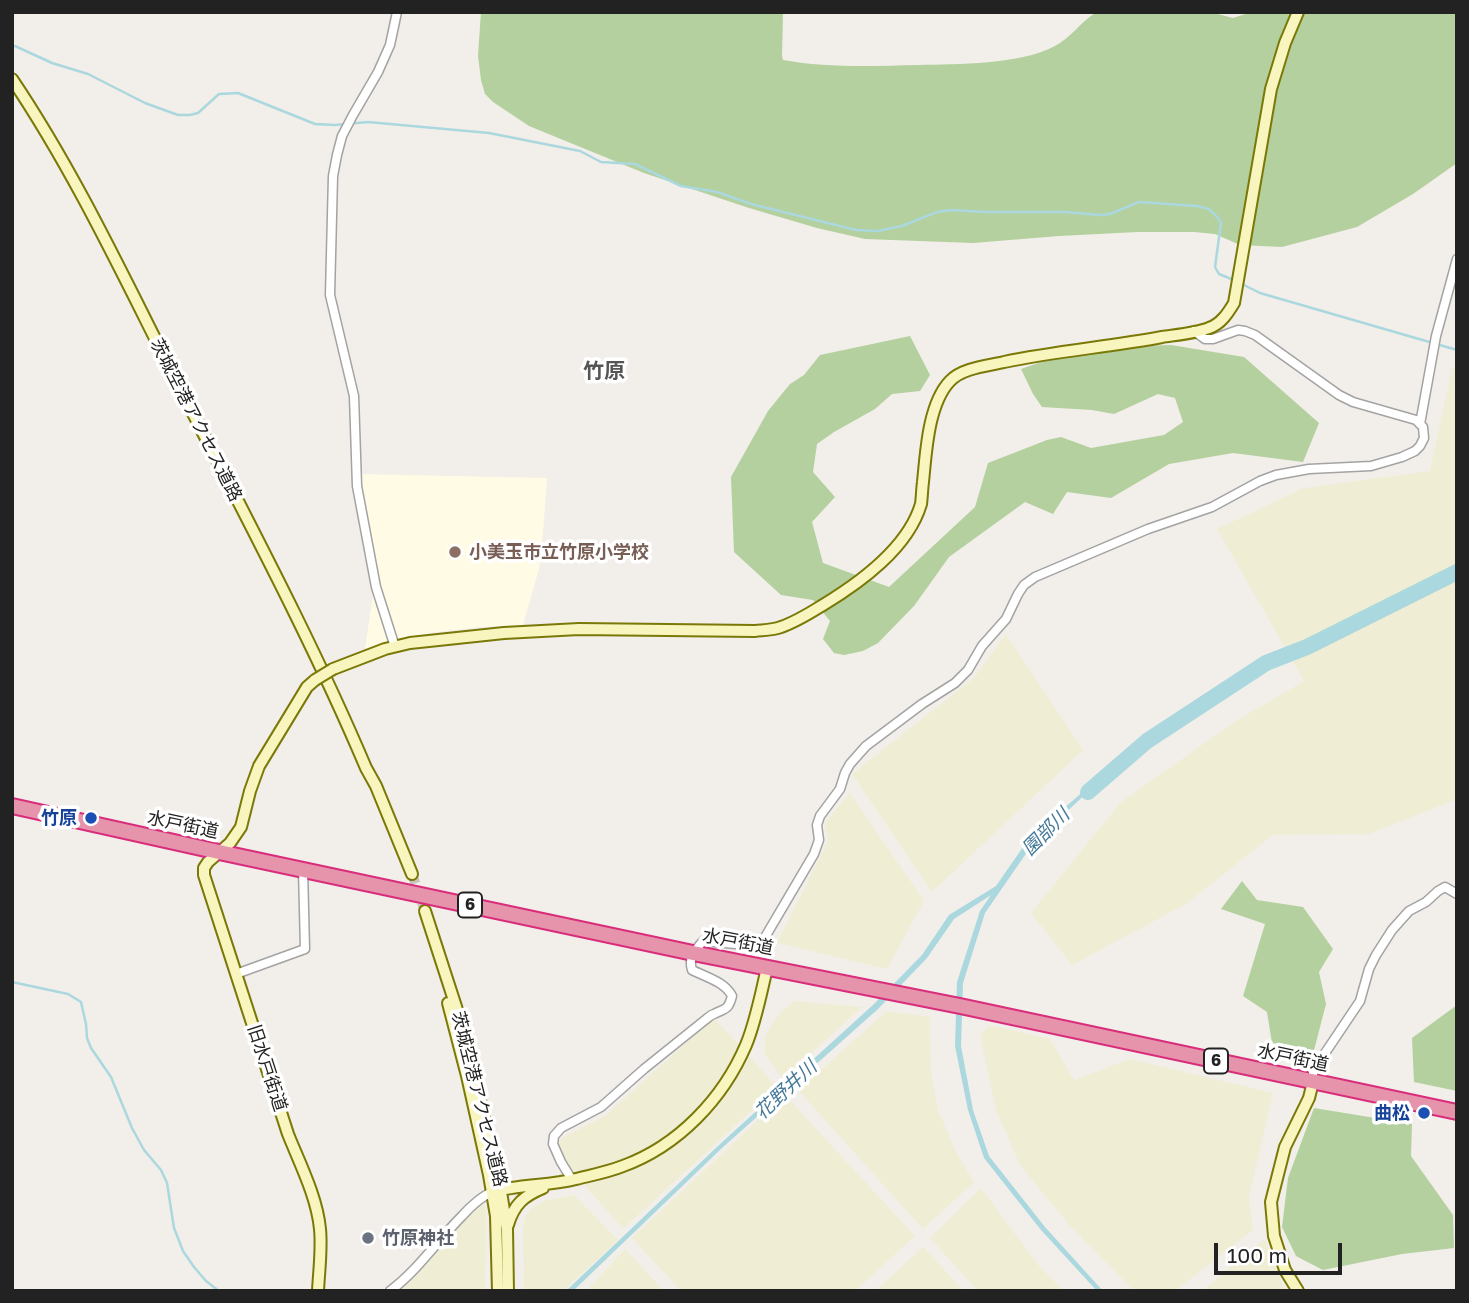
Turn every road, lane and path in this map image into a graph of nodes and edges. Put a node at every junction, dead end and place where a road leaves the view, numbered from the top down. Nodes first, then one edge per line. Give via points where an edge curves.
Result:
1 (397, 12) edge
2 (1298, 12) edge
3 (12, 79) edge
4 (1457, 259) edge
5 (1195, 331) junction
6 (1420, 424) junction
7 (395, 647) junction
8 (12, 806) edge
9 (219, 852) junction
10 (303, 869) junction
11 (409, 874) tunnel mouth
12 (1457, 894) edge
13 (422, 911) tunnel mouth
14 (693, 953) junction
15 (767, 968) junction
16 (236, 974) junction
17 (1313, 1082) junction
18 (1457, 1112) edge
19 (572, 1180) junction
20 (555, 1183) junction
21 (497, 1191) junction
22 (507, 1229) junction
23 (318, 1291) edge
24 (390, 1291) edge
25 (498, 1291) edge
26 (508, 1291) edge
27 (1298, 1291) edge

1 - 7 street via 390,45 342,136 337,155 330,295 354,396 359,499 376,587
2 - 5 street via 1271,89 1234,303 1221,321
3 - 11 street, 茨城空港アクセス道路 via 91,213 303,630 376,786
4 - 6 street via 1436,336
5 - 6 street via 1205,339 1238,330 1255,335 1339,395
5 - 7 street via 1048,353 960,373 938,398 921,502 904,538 855,585 782,627 755,631 554,631
6 - 14 street via 1424,438 1420,446 1402,457 1371,466 1276,475 1212,507 1148,529 1024,585 1006,619 968,670 866,746 850,764 840,789 820,816 814,854 761,944 703,941
7 - 9 street, bridge via 333,669 307,687 259,766 241,827
8 - 9 highway, 水戸街道 / 6
9 - 10 highway, 水戸街道 / 6
9 - 16 street, 旧水戸街道 via 204,868 204,875
10 - 14 highway, 水戸街道 / 6
10 - 16 street via 305,949
12 - 17 street via 1445,887 1437,891 1392,930 1376,955 1360,1001 1313,1071
13 - 21 street, 茨城空港アクセス道路 via 460,1019
14 - 15 highway, 水戸街道 / 6
14 - 19 street via 692,970 729,990 730,1005 705,1020 601,1107 561,1128 554,1144
15 - 17 highway, 水戸街道 / 6
15 - 19 street via 746,1045 704,1111 650,1154
16 - 23 street, 旧水戸街道 via 318,1217
17 - 18 highway, 水戸街道 / 6
17 - 27 street via 1285,1147 1271,1202 1284,1270
19 - 20 street
20 - 21 street
20 - 22 street via 519,1201
21 - 22 street, 茨城空港アクセス道路
21 - 24 street via 475,1202
21 - 25 street, 茨城空港アクセス道路
22 - 26 street, 茨城空港アクセス道路

